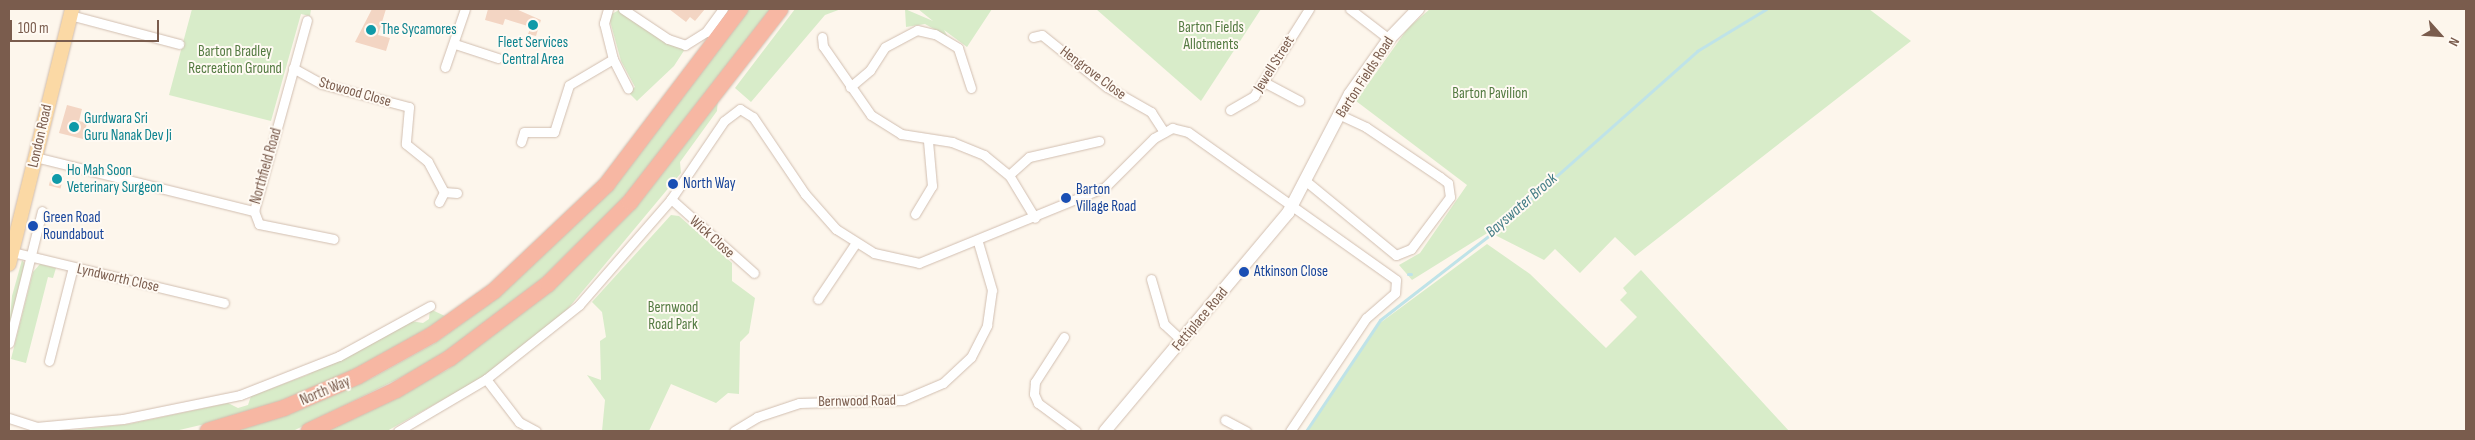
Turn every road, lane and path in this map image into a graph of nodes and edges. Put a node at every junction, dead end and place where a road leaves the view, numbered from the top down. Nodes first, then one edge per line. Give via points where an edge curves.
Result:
1 (466, 9) edge
2 (608, 9) edge
3 (623, 9) edge
4 (723, 9) edge
5 (740, 9) edge
6 (780, 9) edge
7 (1309, 9) edge
8 (1350, 9) edge
9 (1418, 9) edge
10 (71, 12) edge
11 (307, 20) dead end
12 (1039, 33) dead end
13 (822, 37) dead end
14 (1389, 39) junction
15 (179, 44) dead end
16 (455, 44) junction
17 (498, 58) dead end
18 (613, 60) junction
19 (445, 67) dead end
20 (293, 68) junction
21 (1264, 82) junction
22 (850, 87) junction
23 (628, 88) dead end
24 (971, 88) dead end
25 (1299, 100) dead end
26 (1230, 110) dead end
27 (1340, 115) junction
28 (1164, 132) junction
29 (928, 141) junction
30 (1098, 141) dead end
31 (521, 142) dead end
32 (35, 157) junction
33 (1009, 174) junction
34 (1307, 182) junction
35 (444, 192) junction
36 (457, 193) dead end
37 (671, 199) junction
38 (439, 202) dead end
39 (1293, 205) junction
40 (42, 211) dead end
41 (254, 211) junction
42 (915, 214) dead end
43 (1035, 218) junction
44 (334, 239) dead end
45 (978, 242) junction
46 (855, 244) junction
47 (30, 257) junction
48 (10, 258) edge
49 (73, 267) junction
50 (754, 273) dead end
51 (1151, 279) dead end
52 (818, 299) dead end
53 (224, 303) dead end
54 (430, 306) dead end
55 (1064, 337) dead end
56 (1182, 341) junction
57 (9, 343) edge
58 (49, 361) dead end
59 (486, 379) junction
60 (9, 418) edge
61 (1227, 426) edge
62 (738, 430) edge
63 (208, 431) edge
64 (309, 431) edge
65 (398, 431) edge
66 (536, 431) edge
67 (1076, 431) edge
68 (1105, 431) edge
69 (1246, 431) edge
70 (1290, 431) edge

1 - 16 street
2 - 18 street via 604,23
3 - 4 street via 668,39 685,44 706,32
5 - 63 highway, North Way via 607,184 494,291 432,335 358,376 284,408
6 - 64 highway, North Way via 630,202 548,284 450,358 396,390
7 - 21 street, Jewell Street
8 - 14 street
9 - 14 street, Barton Fields Road
10 - 15 street
10 - 32 main road, London Road
11 - 20 street, Northfield Road
12 - 28 street, Hengrove Close via 1107,87 1151,112
13 - 22 street via 823,46
14 - 27 street, Barton Fields Road
16 - 17 street
16 - 19 street
18 - 23 street
18 - 31 street via 569,85 554,132 524,132
20 - 35 street, Stowood Close via 322,84 409,107 406,144 428,162
20 - 41 street, Northfield Road
21 - 25 street
21 - 26 street, Jewell Street via 1254,96
22 - 24 street via 870,70 885,47 917,30 954,45 973,72
22 - 29 street via 885,126
27 - 34 street, Barton Fields Road
27 - 34 street via 1440,177 1448,183 1450,197 1411,249 1396,255
28 - 39 street via 1188,132
28 - 43 street via 1109,184
29 - 33 street via 967,146
29 - 42 street via 932,186
30 - 33 street via 1029,157
32 - 41 street, Northfield Road
32 - 48 main road, London Road
33 - 43 street
34 - 39 street, Barton Fields Road
35 - 36 street
35 - 38 street
37 - 46 street via 724,121 740,109 753,117 820,213
37 - 50 street, Wick Close
37 - 59 street via 579,306
39 - 56 street, Fettiplace Road
39 - 70 street via 1397,285 1366,318
40 - 47 street
41 - 44 street via 259,224
43 - 45 street
45 - 46 street via 919,263
45 - 62 street, Bernwood Road via 992,290 987,325 971,357 943,383 903,400 799,403
46 - 52 street
47 - 48 street, Lyndworth Close
47 - 49 street, Lyndworth Close
47 - 57 street
49 - 53 street, Lyndworth Close
49 - 58 street
51 - 56 street via 1164,324
54 - 60 street, North Way via 339,356 240,395 123,419 36,427
55 - 67 street via 1035,382 1034,394 1038,403
56 - 68 street, Fettiplace Road
59 - 65 street
59 - 66 street via 519,422
61 - 69 street

